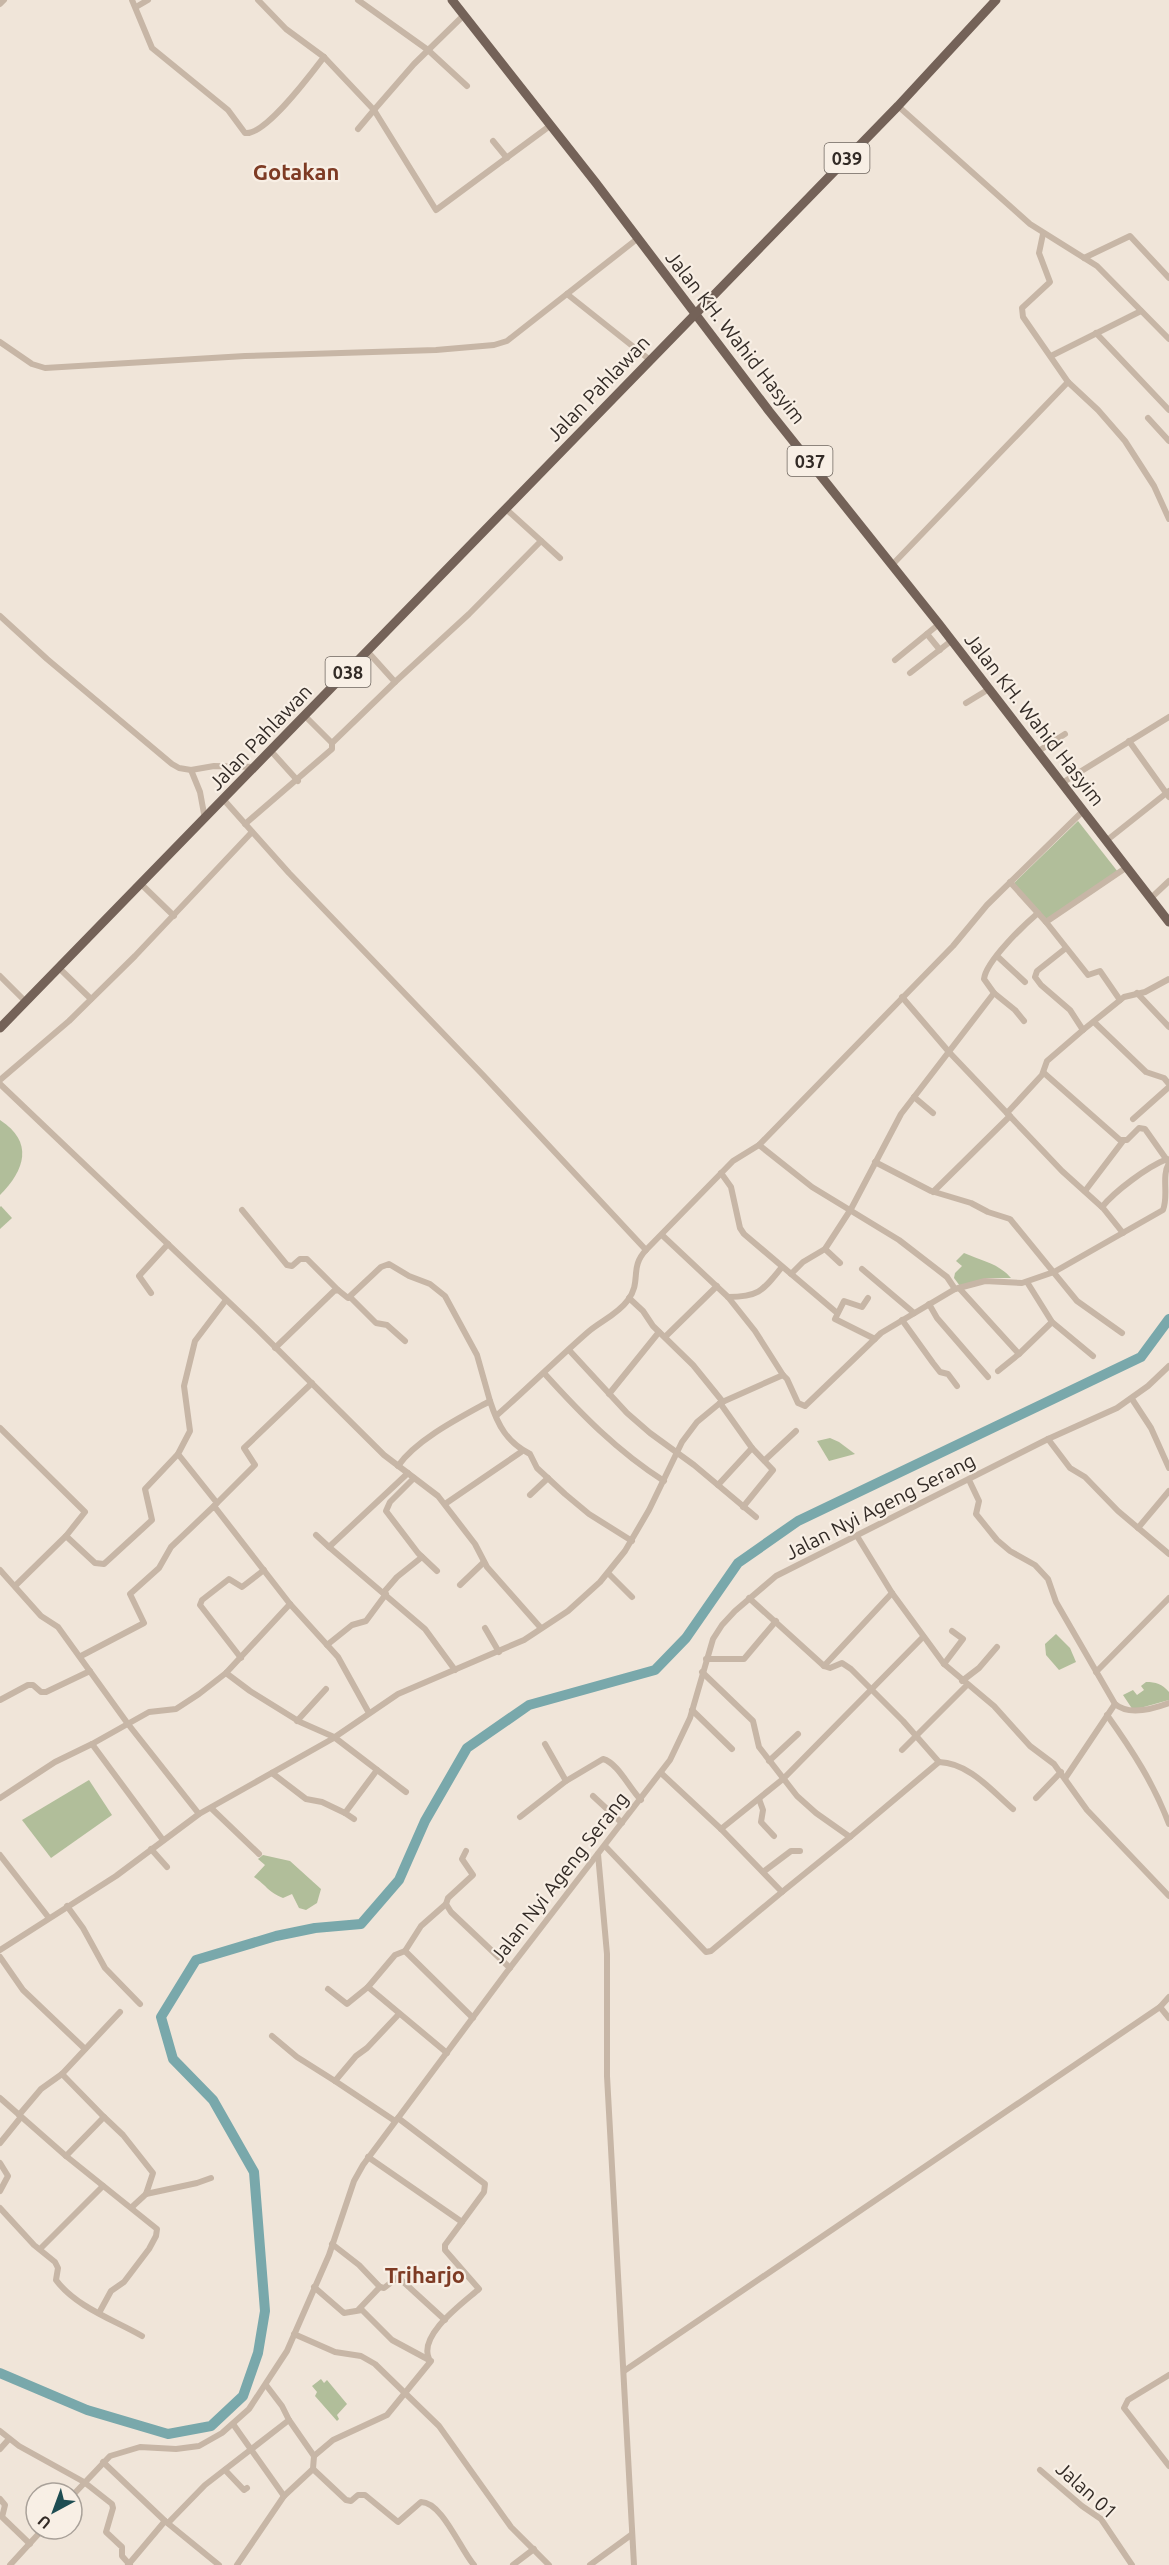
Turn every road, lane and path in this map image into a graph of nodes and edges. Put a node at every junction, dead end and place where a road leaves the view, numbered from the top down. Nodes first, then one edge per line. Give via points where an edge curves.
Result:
1 (4, 0) edge
2 (132, 0) edge
3 (148, 0) edge
4 (258, 0) edge
5 (358, 0) edge
6 (452, 0) edge
7 (996, 0) edge
8 (0, 4) edge
9 (136, 7) junction
10 (458, 20) junction
11 (428, 50) junction
12 (324, 57) junction
13 (467, 86) dead end
14 (898, 106) junction
15 (374, 110) junction
16 (358, 129) dead end
17 (544, 130) junction
18 (493, 141) dead end
19 (507, 158) junction
20 (1043, 234) junction
21 (631, 244) junction
22 (1084, 258) junction
23 (1169, 278) edge
24 (567, 294) junction
25 (1141, 311) junction
26 (695, 314) junction
27 (1096, 333) junction
28 (1169, 339) edge
29 (0, 342) edge
30 (1051, 356) junction
31 (650, 360) junction
32 (1068, 382) junction
33 (1169, 411) edge
34 (1148, 418) dead end
35 (1169, 441) edge
36 (510, 512) junction
37 (1169, 519) edge
38 (541, 541) junction
39 (560, 558) dead end
40 (892, 565) junction
41 (0, 616) edge
42 (939, 624) junction
43 (927, 634) junction
44 (951, 641) junction
45 (940, 650) junction
46 (368, 652) junction
47 (895, 660) dead end
48 (910, 673) dead end
49 (395, 682) junction
50 (989, 689) junction
51 (966, 703) dead end
52 (305, 716) junction
53 (1169, 717) edge
54 (1065, 734) dead end
55 (1130, 741) junction
56 (332, 743) junction
57 (271, 751) junction
58 (1037, 752) junction
59 (256, 767) junction
60 (191, 770) junction
61 (298, 781) junction
62 (1062, 783) junction
63 (1168, 794) edge
64 (227, 803) junction
65 (1083, 811) junction
66 (205, 819) junction
67 (245, 824) junction
68 (252, 832) junction
69 (1106, 841) junction
70 (1127, 867) junction
71 (1169, 880) edge
72 (1010, 882) junction
73 (141, 885) junction
74 (1151, 898) junction
75 (1038, 914) junction
76 (174, 916) junction
77 (1046, 922) junction
78 (1169, 922) edge
79 (1066, 948) junction
80 (997, 956) junction
81 (59, 968) junction
82 (0, 976) edge
83 (1169, 979) edge
84 (1025, 982) dead end
85 (994, 993) junction
86 (1137, 993) junction
87 (902, 997) junction
88 (91, 999) junction
89 (1120, 1000) junction
90 (26, 1002) junction
91 (1024, 1021) dead end
92 (1094, 1022) junction
93 (1169, 1027) edge
94 (0, 1028) edge
95 (1083, 1030) junction
96 (949, 1052) junction
97 (1044, 1073) junction
98 (0, 1082) edge
99 (1168, 1082) edge
100 (915, 1097) junction
101 (933, 1113) dead end
102 (1009, 1115) junction
103 (1133, 1119) dead end
104 (1123, 1141) junction
105 (759, 1145) junction
106 (875, 1162) junction
107 (1168, 1162) edge
108 (721, 1173) junction
109 (1085, 1191) junction
110 (933, 1192) junction
111 (1102, 1207) junction
112 (851, 1209) junction
113 (242, 1210) dead end
114 (1123, 1233) junction
115 (662, 1235) junction
116 (168, 1244) junction
117 (825, 1249) junction
118 (646, 1250) junction
119 (840, 1263) dead end
120 (782, 1267) junction
121 (862, 1269) dead end
122 (1054, 1272) junction
123 (791, 1274) junction
124 (1027, 1282) junction
125 (717, 1286) junction
126 (957, 1288) junction
127 (338, 1290) junction
128 (151, 1293) dead end
129 (350, 1297) junction
130 (728, 1297) junction
131 (629, 1298) junction
132 (868, 1298) dead end
133 (226, 1300) junction
134 (929, 1304) junction
135 (836, 1312) junction
136 (914, 1313) junction
137 (902, 1320) junction
138 (1053, 1322) junction
139 (1122, 1333) dead end
140 (662, 1335) junction
141 (875, 1339) junction
142 (405, 1341) dead end
143 (275, 1348) junction
144 (569, 1350) junction
145 (1019, 1354) junction
146 (1093, 1356) dead end
147 (1169, 1366) edge
148 (998, 1371) dead end
149 (544, 1374) junction
150 (783, 1375) junction
151 (988, 1377) dead end
152 (312, 1383) junction
153 (957, 1386) dead end
154 (609, 1394) junction
155 (1132, 1399) junction
156 (490, 1401) junction
157 (722, 1402) junction
158 (496, 1416) junction
159 (0, 1428) edge
160 (796, 1431) dead end
161 (1048, 1439) junction
162 (752, 1448) junction
163 (678, 1451) junction
164 (521, 1452) junction
165 (178, 1454) junction
166 (765, 1460) junction
167 (398, 1466) junction
168 (1169, 1468) edge
169 (408, 1473) junction
170 (414, 1478) junction
171 (548, 1478) junction
172 (664, 1480) junction
173 (969, 1480) junction
174 (718, 1485) junction
175 (1169, 1491) edge
176 (530, 1495) dead end
177 (445, 1504) junction
178 (216, 1505) junction
179 (743, 1506) junction
180 (756, 1517) dead end
181 (1138, 1528) junction
182 (316, 1535) dead end
183 (66, 1536) junction
184 (857, 1536) junction
185 (632, 1541) junction
186 (329, 1547) junction
187 (1169, 1554) edge
188 (422, 1557) junction
189 (484, 1562) junction
190 (0, 1570) edge
191 (264, 1570) junction
192 (437, 1571) dead end
193 (608, 1573) junction
194 (460, 1585) dead end
195 (15, 1586) junction
196 (385, 1593) junction
197 (892, 1593) junction
198 (632, 1597) dead end
199 (749, 1598) junction
200 (1169, 1598) edge
201 (290, 1604) junction
202 (776, 1621) junction
203 (540, 1627) junction
204 (485, 1628) dead end
205 (952, 1630) dead end
206 (923, 1637) junction
207 (327, 1645) junction
208 (997, 1647) dead end
209 (499, 1652) junction
210 (81, 1656) junction
211 (241, 1658) junction
212 (706, 1659) junction
213 (944, 1664) junction
214 (824, 1666) junction
215 (454, 1670) junction
216 (90, 1671) junction
217 (702, 1672) junction
218 (1096, 1672) junction
219 (226, 1673) junction
220 (964, 1683) junction
221 (871, 1688) junction
222 (326, 1689) dead end
223 (0, 1700) edge
224 (1169, 1703) edge
225 (1115, 1704) junction
226 (692, 1710) junction
227 (369, 1713) junction
228 (1107, 1715) junction
229 (297, 1721) junction
230 (128, 1724) junction
231 (798, 1734) dead end
232 (916, 1736) junction
233 (334, 1737) junction
234 (545, 1743) dead end
235 (92, 1744) junction
236 (732, 1749) dead end
237 (902, 1750) dead end
238 (769, 1761) junction
239 (939, 1762) junction
240 (377, 1770) junction
241 (272, 1773) junction
242 (661, 1773) junction
243 (1064, 1774) junction
244 (783, 1779) junction
245 (566, 1781) junction
246 (406, 1792) dead end
247 (593, 1796) dead end
248 (0, 1798) edge
249 (1036, 1798) dead end
250 (759, 1799) junction
251 (641, 1800) junction
252 (211, 1808) junction
253 (1013, 1809) dead end
254 (345, 1813) junction
255 (199, 1814) junction
256 (520, 1817) dead end
257 (354, 1819) dead end
258 (622, 1823) junction
259 (1169, 1824) edge
260 (721, 1829) junction
261 (774, 1836) dead end
262 (850, 1838) junction
263 (163, 1840) junction
264 (605, 1846) junction
265 (151, 1849) junction
266 (466, 1851) dead end
267 (800, 1851) dead end
268 (259, 1854) dead end
269 (598, 1854) junction
270 (0, 1855) edge
271 (167, 1867) dead end
272 (763, 1872) junction
273 (782, 1892) junction
274 (1169, 1896) edge
275 (446, 1904) junction
276 (67, 1906) junction
277 (49, 1918) junction
278 (0, 1950) edge
279 (405, 1951) junction
280 (0, 1957) edge
281 (510, 1968) junction
282 (368, 1987) junction
283 (328, 1989) dead end
284 (1169, 1997) edge
285 (140, 2004) dead end
286 (1161, 2007) junction
287 (120, 2012) dead end
288 (399, 2014) junction
289 (473, 2018) junction
290 (1169, 2018) edge
291 (272, 2036) dead end
292 (85, 2049) junction
293 (447, 2053) junction
294 (62, 2074) junction
295 (335, 2081) junction
296 (0, 2098) edge
297 (20, 2116) junction
298 (104, 2117) junction
299 (397, 2120) junction
300 (0, 2143) edge
301 (66, 2156) junction
302 (368, 2157) junction
303 (0, 2163) edge
304 (211, 2178) dead end
305 (103, 2186) junction
306 (0, 2191) edge
307 (146, 2194) junction
308 (132, 2207) junction
309 (0, 2208) edge
310 (462, 2222) junction
311 (332, 2244) junction
312 (40, 2249) junction
313 (314, 2287) junction
314 (380, 2287) junction
315 (359, 2309) junction
316 (99, 2313) junction
317 (445, 2320) junction
318 (294, 2334) junction
319 (142, 2336) dead end
320 (429, 2359) junction
321 (624, 2371) junction
322 (1169, 2375) edge
323 (266, 2385) junction
324 (406, 2394) junction
325 (289, 2420) junction
326 (233, 2424) junction
327 (0, 2431) edge
328 (9, 2439) junction
329 (0, 2449) edge
330 (251, 2450) junction
331 (314, 2456) junction
332 (103, 2462) junction
333 (1169, 2466) edge
334 (313, 2469) junction
335 (225, 2470) junction
336 (1040, 2470) dead end
337 (82, 2481) edge
338 (84, 2482) joint
339 (247, 2488) dead end
340 (284, 2496) junction
341 (0, 2499) edge
342 (167, 2522) junction
343 (631, 2535) junction
344 (33, 2541) edge
345 (30, 2544) junction
346 (534, 2549) junction
347 (10, 2565) edge
348 (129, 2565) edge
349 (219, 2565) edge
350 (237, 2565) edge
351 (474, 2565) edge
352 (513, 2565) edge
353 (549, 2565) edge
354 (590, 2565) edge
355 (634, 2565) edge
356 (1132, 2565) edge

1 - 8 street
2 - 9 street
3 - 9 street
4 - 12 street via 286,29
5 - 11 street
6 - 10 main road, Jalan KH. Wahid Hasyim / 037
7 - 14 main road, 039
9 - 12 street via 152,48 222,104 244,133 255,131 280,110
10 - 11 street
10 - 17 main road, Jalan KH. Wahid Hasyim / 037
11 - 13 street
11 - 15 street
12 - 15 street
14 - 20 street
14 - 26 main road, 039
15 - 16 street
15 - 19 street via 436,210
17 - 19 street
17 - 21 main road, Jalan KH. Wahid Hasyim / 037
18 - 19 street
20 - 22 street
20 - 30 street via 1040,252 1050,282 1020,310
21 - 24 street
21 - 26 main road, Jalan KH. Wahid Hasyim / 037
22 - 23 street via 1130,237
22 - 25 street
24 - 29 street via 507,340 494,345 45,368 32,364
24 - 31 street
25 - 27 street
25 - 28 street
26 - 31 main road, Jalan Pahlawan / 038
26 - 40 main road, Jalan KH. Wahid Hasyim / 037
27 - 30 street
27 - 33 street
30 - 32 street
31 - 36 main road, Jalan Pahlawan / 038
32 - 37 street via 1125,441
32 - 40 street
34 - 35 street
36 - 38 street
36 - 46 main road, Jalan Pahlawan / 038
38 - 39 street
38 - 49 street
40 - 42 main road, Jalan KH. Wahid Hasyim / 037
41 - 60 street via 172,764
42 - 43 street
42 - 44 main road, Jalan KH. Wahid Hasyim / 037
43 - 45 street
43 - 47 street
44 - 45 street
44 - 50 main road, Jalan KH. Wahid Hasyim / 037
45 - 48 street
46 - 49 street
46 - 52 main road, Jalan Pahlawan / 038
49 - 56 street
50 - 51 street
50 - 58 main road, Jalan KH. Wahid Hasyim / 037
52 - 56 street
52 - 57 main road, Jalan Pahlawan / 038
53 - 55 street
54 - 58 street
55 - 62 street
55 - 63 street
56 - 61 street via 329,753
57 - 59 main road, Jalan Pahlawan / 038
57 - 61 street
58 - 62 main road, Jalan KH. Wahid Hasyim / 037
59 - 60 street
59 - 64 main road, Jalan Pahlawan / 038
60 - 66 street
61 - 67 street
62 - 65 main road, Jalan KH. Wahid Hasyim / 037
63 - 69 street
64 - 66 main road, Jalan Pahlawan / 038
64 - 67 street
65 - 69 main road, Jalan KH. Wahid Hasyim / 037
65 - 72 street
66 - 73 main road, Jalan Pahlawan / 038
67 - 68 street
68 - 76 street
68 - 118 street
69 - 70 main road, Jalan KH. Wahid Hasyim / 037
70 - 74 main road, Jalan KH. Wahid Hasyim / 037
70 - 77 street
71 - 74 street
72 - 75 street
72 - 87 street
73 - 76 street
73 - 81 main road, Jalan Pahlawan / 038
74 - 78 main road, Jalan KH. Wahid Hasyim / 037
75 - 77 street
75 - 80 street
76 - 88 street
77 - 79 street
79 - 89 street via 1088,975 1101,971
79 - 95 street via 1037,971 1035,977 1070,1010
80 - 84 street
80 - 85 street via 984,977
81 - 88 street
81 - 90 main road, Jalan Pahlawan / 038
82 - 90 street
83 - 86 street
85 - 91 street
85 - 96 street
86 - 89 street
86 - 93 street
87 - 96 street
87 - 105 street
88 - 98 street
89 - 92 street
90 - 94 main road, Jalan Pahlawan / 038
92 - 95 street
92 - 99 street via 1146,1072
95 - 97 street via 1050,1058
96 - 100 street
96 - 102 street
97 - 102 street
97 - 104 street
98 - 116 street
99 - 103 street
100 - 101 street
100 - 106 street
102 - 109 street
102 - 110 street
104 - 107 street via 1143,1128
104 - 109 street
105 - 108 street
105 - 112 street via 812,1187
106 - 110 street
106 - 112 street
107 - 111 street via 1154,1166
107 - 114 street via 1163,1210
108 - 115 street
108 - 120 street via 734,1197 740,1228
109 - 111 street
110 - 122 street via 1010,1220
111 - 114 street
112 - 117 street
112 - 126 street via 899,1240
113 - 127 street via 287,1265 307,1259
114 - 122 street
115 - 118 street
115 - 125 street
116 - 128 street via 139,1276
116 - 133 street
117 - 119 street
117 - 123 street
118 - 131 street via 636,1262 636,1281
120 - 123 street
120 - 130 street via 752,1296
121 - 136 street
122 - 124 street
122 - 139 street via 1084,1307
123 - 135 street
124 - 126 street via 985,1281
124 - 138 street
125 - 130 street
125 - 140 street
126 - 134 street
126 - 145 street
127 - 129 street
127 - 143 street
129 - 142 street via 376,1323 387,1325
129 - 156 street via 387,1264 436,1287 471,1343
130 - 150 street via 755,1330
131 - 140 street
131 - 144 street
132 - 135 street via 862,1307 845,1300
133 - 143 street
133 - 165 street via 195,1341 184,1386 190,1431
134 - 136 street
134 - 151 street
135 - 141 street via 838,1322
136 - 137 street
137 - 141 street
137 - 153 street via 940,1372 948,1374
138 - 145 street
138 - 146 street
140 - 154 street
140 - 157 street via 693,1365
141 - 150 street via 805,1406 798,1403
143 - 152 street
144 - 149 street
144 - 154 street
145 - 148 street
147 - 155 street, Jalan Nyi Ageng Serang
149 - 158 street
149 - 172 street via 610,1442
150 - 157 street
152 - 167 street
152 - 178 street via 244,1448 255,1465
154 - 163 street via 650,1433
155 - 161 street, Jalan Nyi Ageng Serang
155 - 168 street via 1151,1428
156 - 158 street
156 - 167 street via 435,1434
157 - 162 street
157 - 163 street via 697,1422
158 - 164 street via 505,1435
159 - 183 street via 85,1512
160 - 166 street
161 - 173 street, Jalan Nyi Ageng Serang
161 - 181 street via 1070,1468 1085,1477
162 - 166 street
162 - 174 street
163 - 172 street
163 - 174 street
164 - 171 street via 530,1454
164 - 177 street
165 - 178 street
165 - 183 street via 145,1489 152,1520 104,1564 95,1563
166 - 179 street via 772,1472
167 - 169 street
169 - 170 street
169 - 186 street
170 - 177 street
170 - 188 street via 386,1511
171 - 176 street
171 - 185 street via 589,1514
172 - 185 street
173 - 184 street, Jalan Nyi Ageng Serang
173 - 218 street via 979,1501 976,1514 997,1540 1035,1565 1048,1579 1056,1602
174 - 179 street
175 - 181 street
177 - 189 street
178 - 191 street
178 - 210 street via 171,1547 159,1569 130,1594 144,1623
179 - 180 street
181 - 187 street
182 - 186 street
183 - 195 street
184 - 197 street
184 - 199 street, Jalan Nyi Ageng Serang via 776,1576
185 - 193 street
186 - 196 street
188 - 192 street
188 - 196 street via 406,1568
189 - 194 street
189 - 203 street
190 - 195 street
191 - 201 street
191 - 211 street via 242,1587 229,1579 200,1605
193 - 198 street
193 - 203 street via 568,1611
195 - 210 street via 41,1616 58,1627
196 - 207 street via 366,1621 351,1625
196 - 215 street via 425,1629
197 - 206 street
197 - 214 street
199 - 202 street
199 - 212 street, Jalan Nyi Ageng Serang via 716,1632
200 - 218 street
201 - 207 street
201 - 211 street
202 - 212 street via 744,1659
202 - 214 street
203 - 209 street
204 - 209 street
205 - 213 street via 963,1640
206 - 213 street
206 - 221 street
207 - 227 street via 341,1661
208 - 220 street
209 - 215 street
210 - 216 street
211 - 219 street
212 - 217 street, Jalan Nyi Ageng Serang
213 - 220 street
214 - 221 street via 842,1663
215 - 227 street via 409,1688
216 - 223 street via 46,1692 32,1684
216 - 230 street
217 - 226 street, Jalan Nyi Ageng Serang
217 - 238 street via 753,1721 758,1743
218 - 225 street
219 - 229 street
219 - 230 street via 179,1707 154,1710
220 - 232 street
220 - 243 street via 994,1706 1030,1746
221 - 232 street
221 - 244 street
222 - 229 street
224 - 225 street via 1138,1711
225 - 228 street
226 - 236 street
226 - 242 street, Jalan Nyi Ageng Serang via 677,1748
227 - 233 street
228 - 243 street
228 - 259 street via 1137,1758
229 - 233 street
230 - 235 street
230 - 255 street
231 - 238 street
232 - 237 street
232 - 239 street
233 - 240 street
233 - 241 street
234 - 245 street
235 - 248 street via 55,1762
235 - 263 street
238 - 244 street
239 - 253 street via 960,1766
239 - 262 street
240 - 246 street
240 - 254 street
241 - 252 street
241 - 254 street via 306,1799
242 - 251 street, Jalan Nyi Ageng Serang
242 - 260 street
243 - 249 street
243 - 274 street via 1088,1810
244 - 250 street
244 - 262 street via 809,1808
245 - 251 street via 603,1759 613,1764
245 - 256 street
247 - 258 street
250 - 260 street
250 - 261 street via 763,1810 761,1822
251 - 258 street, Jalan Nyi Ageng Serang
252 - 255 street
252 - 268 street
254 - 257 street
255 - 263 street
258 - 264 street, Jalan Nyi Ageng Serang
260 - 272 street
262 - 273 street
263 - 265 street
264 - 269 street, Jalan Nyi Ageng Serang
264 - 273 street via 706,1952
265 - 271 street
265 - 276 street
266 - 275 street via 462,1859 473,1875
267 - 272 street via 791,1851
269 - 281 street, Jalan Nyi Ageng Serang
269 - 321 street via 607,1954 607,2076
270 - 277 street
272 - 273 street
275 - 279 street via 421,1926
275 - 281 street
276 - 277 street
276 - 285 street via 105,1968
277 - 278 street
279 - 282 street via 395,1955
279 - 289 street
280 - 292 street via 23,1990
281 - 289 street, Jalan Nyi Ageng Serang
282 - 283 street via 347,2004
282 - 288 street
284 - 286 street
286 - 290 street
286 - 321 street
287 - 292 street
288 - 293 street
288 - 295 street
289 - 293 street, Jalan Nyi Ageng Serang
291 - 295 street
292 - 294 street
293 - 299 street, Jalan Nyi Ageng Serang
294 - 297 street via 41,2089
294 - 298 street
295 - 299 street
296 - 297 street
297 - 300 street
297 - 301 street
298 - 301 street
298 - 307 street via 151,2168 153,2177
299 - 302 street, Jalan Nyi Ageng Serang
299 - 310 street via 485,2184 484,2192
301 - 305 street
302 - 310 street
302 - 311 street, Jalan Nyi Ageng Serang via 354,2181
303 - 306 street via 8,2176
304 - 307 street
305 - 308 street
305 - 312 street
307 - 308 street
308 - 316 street via 154,2225 156,2236 123,2282 111,2291
309 - 312 street
310 - 317 street via 445,2250 479,2289
311 - 313 street, Jalan Nyi Ageng Serang
311 - 314 street
312 - 316 street via 57,2264 56,2280 65,2290
313 - 315 street via 344,2313
313 - 318 street, Jalan Nyi Ageng Serang
314 - 315 street
314 - 317 street via 398,2277
315 - 320 street via 392,2340
316 - 319 street
317 - 320 street via 430,2338
318 - 323 street, Jalan Nyi Ageng Serang
318 - 324 street via 335,2352 367,2359
320 - 324 street via 429,2365
321 - 343 street
322 - 333 street via 1128,2400 1124,2409
323 - 325 street
323 - 326 street, Jalan Nyi Ageng Serang
324 - 331 street via 387,2415 333,2440
324 - 346 street via 439,2426 511,2527
325 - 330 street
325 - 331 street
326 - 330 street
326 - 332 street, Jalan Nyi Ageng Serang via 199,2446 176,2450 140,2447
327 - 328 street
328 - 329 street
328 - 337 street
330 - 335 street
330 - 340 street
331 - 334 street
332 - 338 street, Jalan Nyi Ageng Serang
332 - 342 street
334 - 340 street
334 - 351 street via 346,2500 365,2495 398,2522 421,2502 428,2503 443,2517
335 - 339 street via 241,2489
335 - 342 street
336 - 356 street, Jalan 01 via 1101,2519
338 - 348 street via 112,2504 106,2532 122,2547 122,2556
340 - 350 street
341 - 345 street via 5,2505 2,2517
342 - 348 street
342 - 349 street
343 - 354 street
343 - 355 street
344 - 345 street
345 - 347 street
346 - 352 street
346 - 353 street

